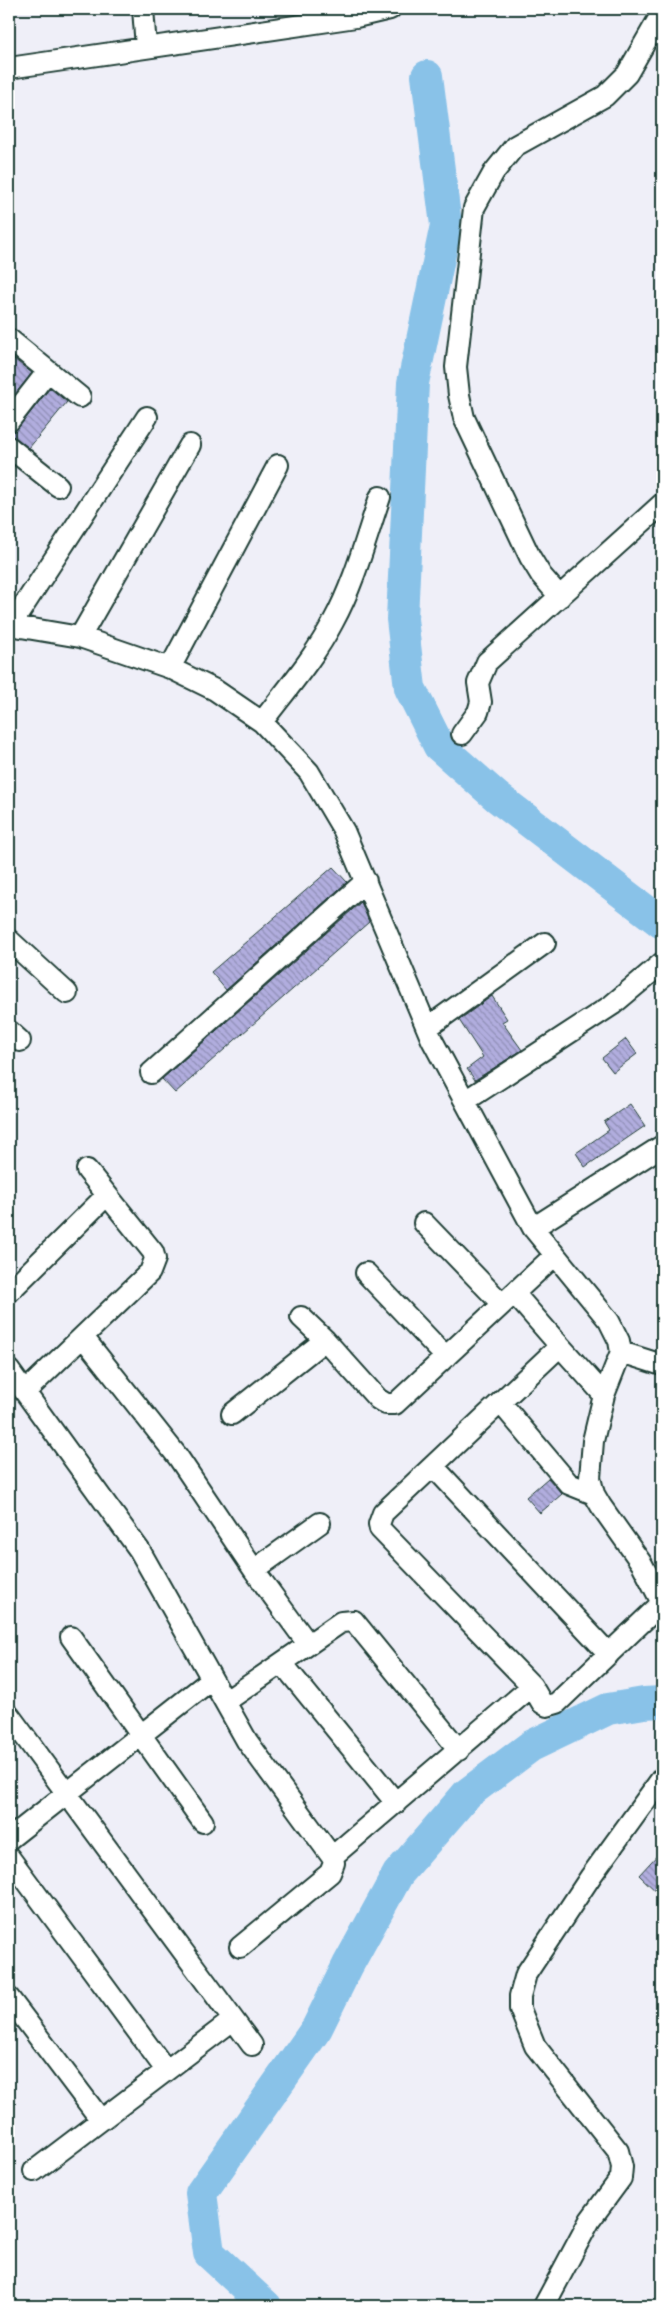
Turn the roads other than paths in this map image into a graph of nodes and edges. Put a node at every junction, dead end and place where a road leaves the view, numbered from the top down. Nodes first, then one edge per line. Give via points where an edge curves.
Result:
1 (390, 9) edge
2 (662, 12) edge
3 (144, 17) edge
4 (146, 47) junction
5 (9, 68) edge
6 (9, 339) edge
7 (48, 371) junction
8 (80, 397) dead end
9 (147, 417) dead end
10 (9, 421) edge
11 (190, 445) dead end
12 (9, 446) edge
13 (278, 465) dead end
14 (58, 486) dead end
15 (380, 497) dead end
16 (662, 504) edge
17 (560, 596) junction
18 (10, 625) edge
19 (80, 637) junction
20 (170, 668) junction
21 (262, 722) junction
22 (462, 734) dead end
23 (366, 881) junction
24 (9, 940) edge
25 (545, 944) dead end
26 (662, 963) edge
27 (67, 993) dead end
28 (427, 1028) junction
29 (151, 1073) dead end
30 (465, 1101) junction
31 (662, 1146) edge
32 (87, 1170) dead end
33 (107, 1195) junction
34 (424, 1223) dead end
35 (533, 1228) junction
36 (555, 1255) junction
37 (366, 1273) dead end
38 (9, 1292) edge
39 (508, 1299) junction
40 (301, 1317) dead end
41 (82, 1337) junction
42 (324, 1340) junction
43 (560, 1346) junction
44 (621, 1352) junction
45 (446, 1357) junction
46 (662, 1365) edge
47 (9, 1370) edge
48 (25, 1392) junction
49 (604, 1395) junction
50 (501, 1403) junction
51 (232, 1414) dead end
52 (433, 1466) junction
53 (594, 1494) junction
54 (320, 1523) dead end
55 (254, 1570) junction
56 (662, 1603) edge
57 (71, 1638) dead end
58 (308, 1644) junction
59 (609, 1654) junction
60 (282, 1663) junction
61 (212, 1679) junction
62 (532, 1686) junction
63 (225, 1702) junction
64 (9, 1715) edge
65 (140, 1735) junction
66 (460, 1750) junction
67 (662, 1778) edge
68 (66, 1793) junction
69 (396, 1803) junction
70 (203, 1822) dead end
71 (9, 1839) edge
72 (9, 1857) edge
73 (332, 1857) junction
74 (240, 1947) dead end
75 (9, 1998) edge
76 (233, 2020) junction
77 (252, 2045) dead end
78 (166, 2070) junction
79 (101, 2120) junction
80 (34, 2171) dead end
81 (544, 2306) edge

1 - 4 street via 356,17
2 - 17 street via 626,74 605,96 515,146 494,172 474,208 456,367 464,418 530,557
3 - 4 street
4 - 5 street
6 - 7 street
7 - 8 street
7 - 10 street
9 - 18 street
11 - 19 street
12 - 14 street
13 - 20 street
15 - 21 street via 334,621
16 - 17 street
17 - 22 street via 487,662 478,683 481,702 478,712
18 - 19 street
19 - 20 street
20 - 21 street via 215,690
21 - 23 street via 319,787 344,831
23 - 28 street
23 - 29 street
24 - 27 street
25 - 28 street
26 - 30 street via 612,1005
28 - 30 street
30 - 35 street
31 - 35 street
32 - 33 street
33 - 38 street
33 - 41 street via 153,1252 155,1259 150,1272
34 - 39 street
35 - 36 street
36 - 39 street
36 - 44 street via 609,1321
37 - 45 street
39 - 43 street
39 - 45 street
40 - 42 street
41 - 48 street
41 - 55 street via 178,1457
42 - 45 street via 386,1404 395,1404
42 - 51 street
43 - 49 street
43 - 50 street
44 - 46 street
44 - 49 street
47 - 48 street
48 - 61 street via 140,1551
49 - 53 street via 590,1463
50 - 52 street
50 - 53 street via 569,1484
52 - 59 street
52 - 62 street via 383,1513 380,1529
53 - 56 street via 642,1564
54 - 55 street
55 - 58 street
56 - 59 street
57 - 65 street
58 - 60 street
58 - 66 street via 341,1622 354,1621
59 - 62 street via 552,1705 542,1703
60 - 63 street
60 - 69 street
61 - 63 street
61 - 65 street
62 - 66 street
63 - 73 street via 258,1758
64 - 68 street
65 - 68 street
65 - 70 street
66 - 69 street
67 - 81 street via 526,1974 520,1996 520,2009 535,2046 618,2151 622,2167 621,2178 590,2220
68 - 71 street
68 - 76 street
69 - 73 street
72 - 78 street
73 - 74 street via 334,1863 330,1873
75 - 79 street
76 - 77 street
76 - 78 street
78 - 79 street
79 - 80 street

